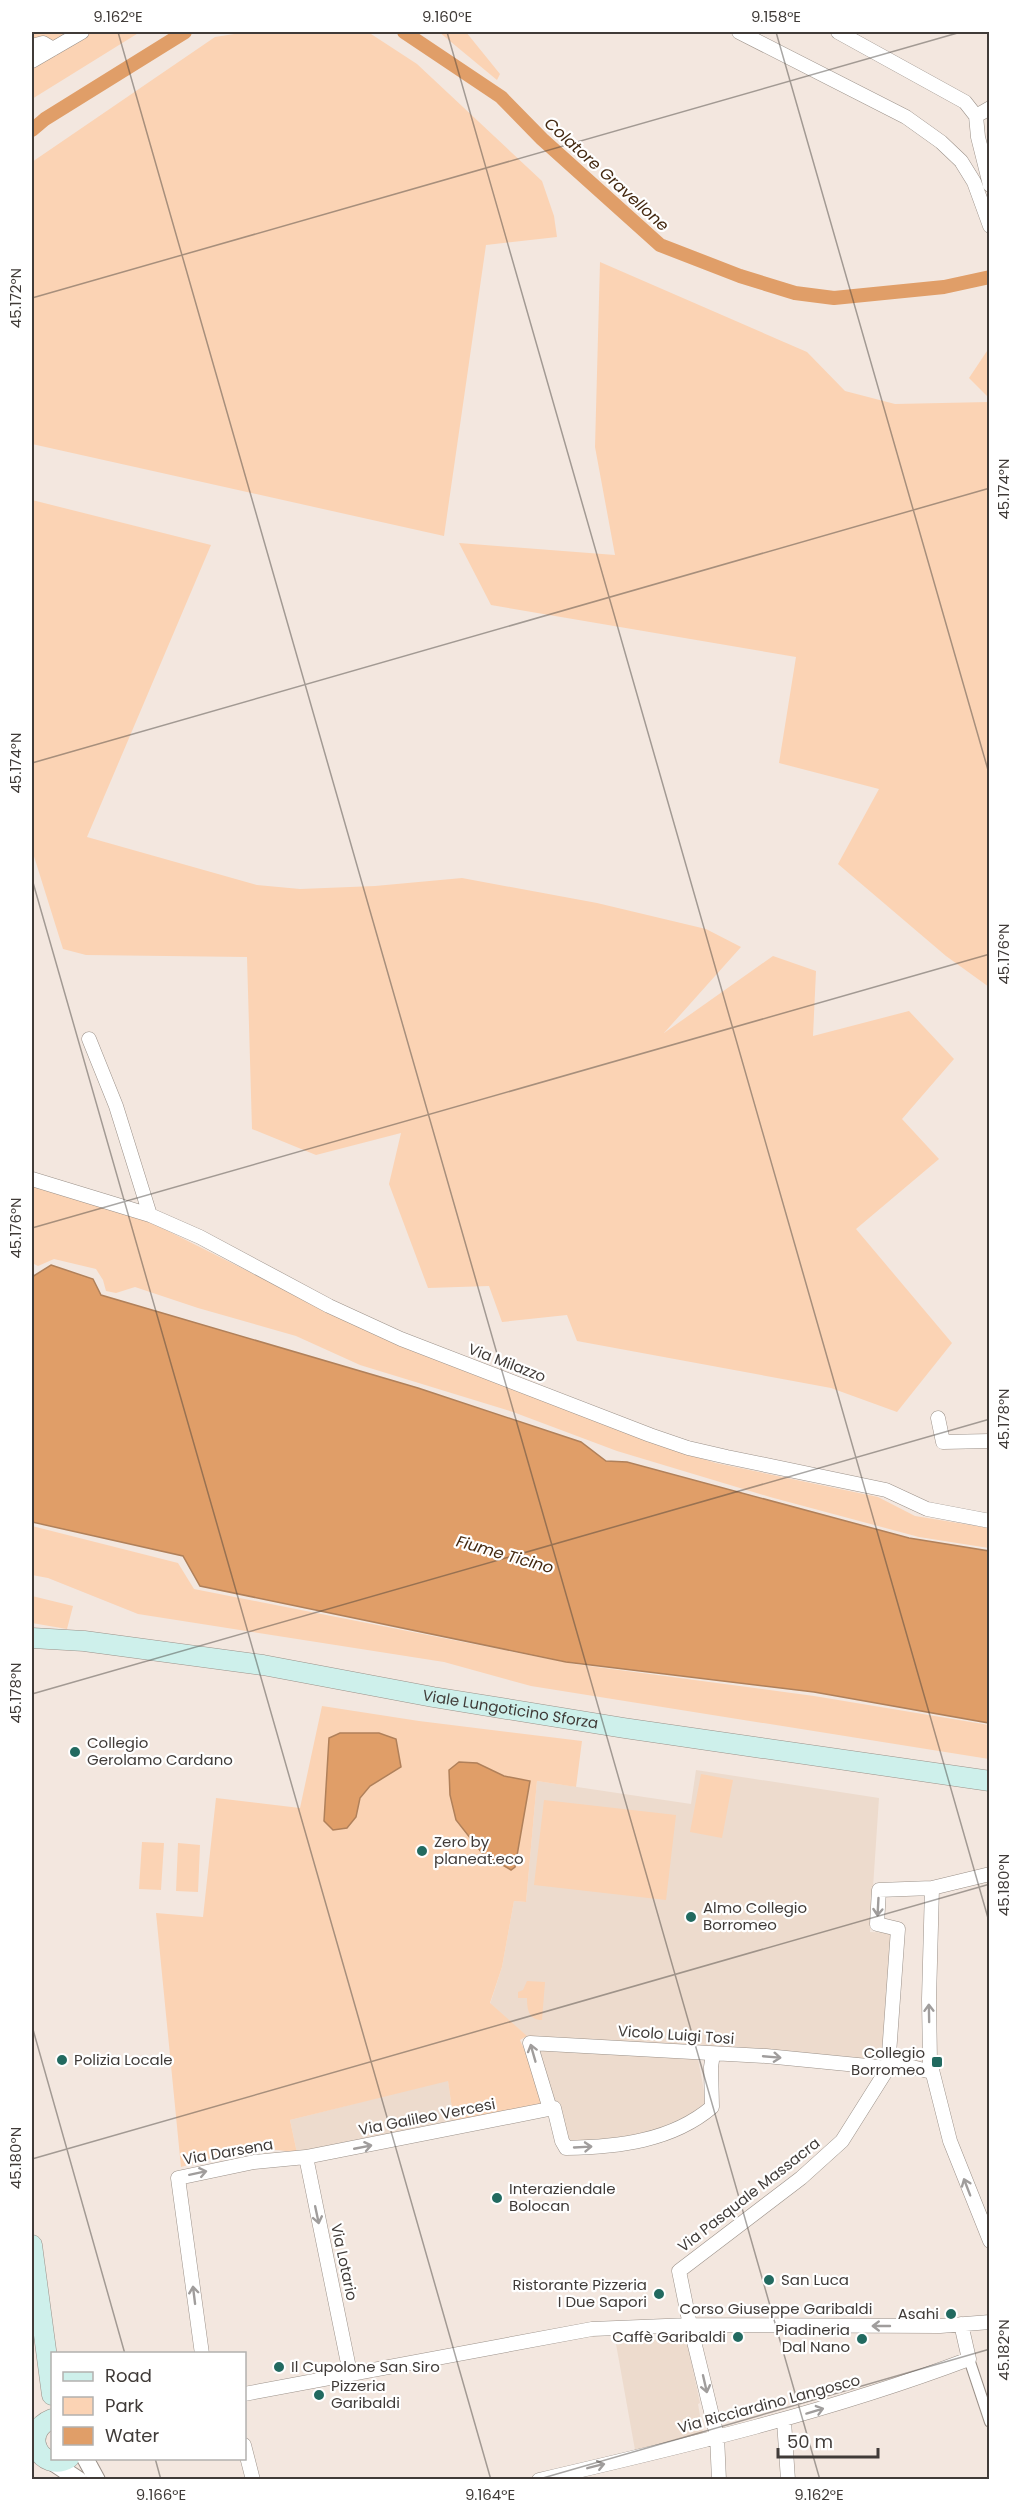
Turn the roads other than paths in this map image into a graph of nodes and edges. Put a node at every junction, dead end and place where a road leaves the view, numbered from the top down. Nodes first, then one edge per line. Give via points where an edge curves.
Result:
1 (82, 32) edge
2 (739, 32) edge
3 (838, 32) edge
4 (32, 46) edge
5 (53, 49) junction
6 (32, 61) edge
7 (990, 108) edge
8 (976, 116) junction
9 (990, 185) edge
10 (990, 226) edge
11 (89, 1039) dead end
12 (32, 1179) edge
13 (150, 1215) junction
14 (938, 1418) dead end
15 (990, 1441) edge
16 (990, 1521) edge
17 (32, 1638) edge
18 (990, 1781) edge
19 (990, 1874) edge
20 (932, 1888) junction
21 (713, 2054) junction
22 (888, 2068) junction
23 (932, 2072) junction
24 (552, 2108) junction
25 (306, 2157) junction
26 (990, 2241) edge
27 (32, 2245) edge
28 (990, 2322) edge
29 (962, 2324) junction
30 (696, 2328) junction
31 (202, 2352) edge
32 (969, 2359) junction
33 (350, 2373) junction
34 (51, 2392) edge
35 (246, 2394) edge
36 (784, 2421) junction
37 (990, 2422) edge
38 (40, 2428) edge
39 (717, 2436) junction
40 (246, 2453) edge
41 (50, 2460) edge
42 (87, 2460) edge
43 (99, 2460) edge
44 (541, 2479) edge
45 (79, 2480) edge
46 (97, 2480) edge
47 (103, 2480) edge
48 (253, 2480) edge
49 (719, 2480) edge
50 (788, 2480) edge

1 - 5 street
2 - 10 street via 906,117 940,142 961,161 974,182
3 - 8 street via 960,97
4 - 5 street via 42,43
5 - 6 street
7 - 8 street
8 - 9 street
11 - 13 street via 116,1106
12 - 13 street, Via Milazzo
13 - 16 street, Via Milazzo via 401,1339 651,1435 727,1457 886,1490 927,1509
14 - 15 street via 943,1442
17 - 18 main road, Viale Lungoticino Sforza via 84,1641 263,1665 624,1728
19 - 20 street
20 -> 22 street via 879,1890 877,1924 898,1929
23 -> 20 street
21 -> 22 street, Vicolo Luigi Tosi
24 -> 21 street via 567,2148 625,2144 665,2135 712,2107
24 -> 21 street, Vicolo Luigi Tosi via 530,2043
22 - 23 street, Vicolo Luigi Tosi via 904,2065
22 - 30 street, Via Pasquale Massacra via 842,2141 801,2178 680,2271
26 -> 23 street via 950,2142
25 -> 24 street, Via Galileo Vercesi
31 -> 25 street, Via Darsena via 178,2178 254,2162
25 -> 33 street, Via Lotario
27 - 34 main road
28 - 29 street, Corso Giuseppe Garibaldi
29 -> 30 street, Corso Giuseppe Garibaldi
29 - 32 street
30 - 33 street, Corso Giuseppe Garibaldi via 592,2329
30 -> 39 street
36 -> 32 street, Via Ricciardino Langosco via 890,2389
32 - 37 street
33 - 35 street, Corso Giuseppe Garibaldi
34 - 38 main road
36 - 39 street, Via Ricciardino Langosco
36 - 50 street
38 - 41 main road via 36,2448
44 -> 39 street, Via Ricciardino Langosco
39 - 49 street
40 - 48 street
41 - 45 street
42 - 46 street
43 - 47 street

